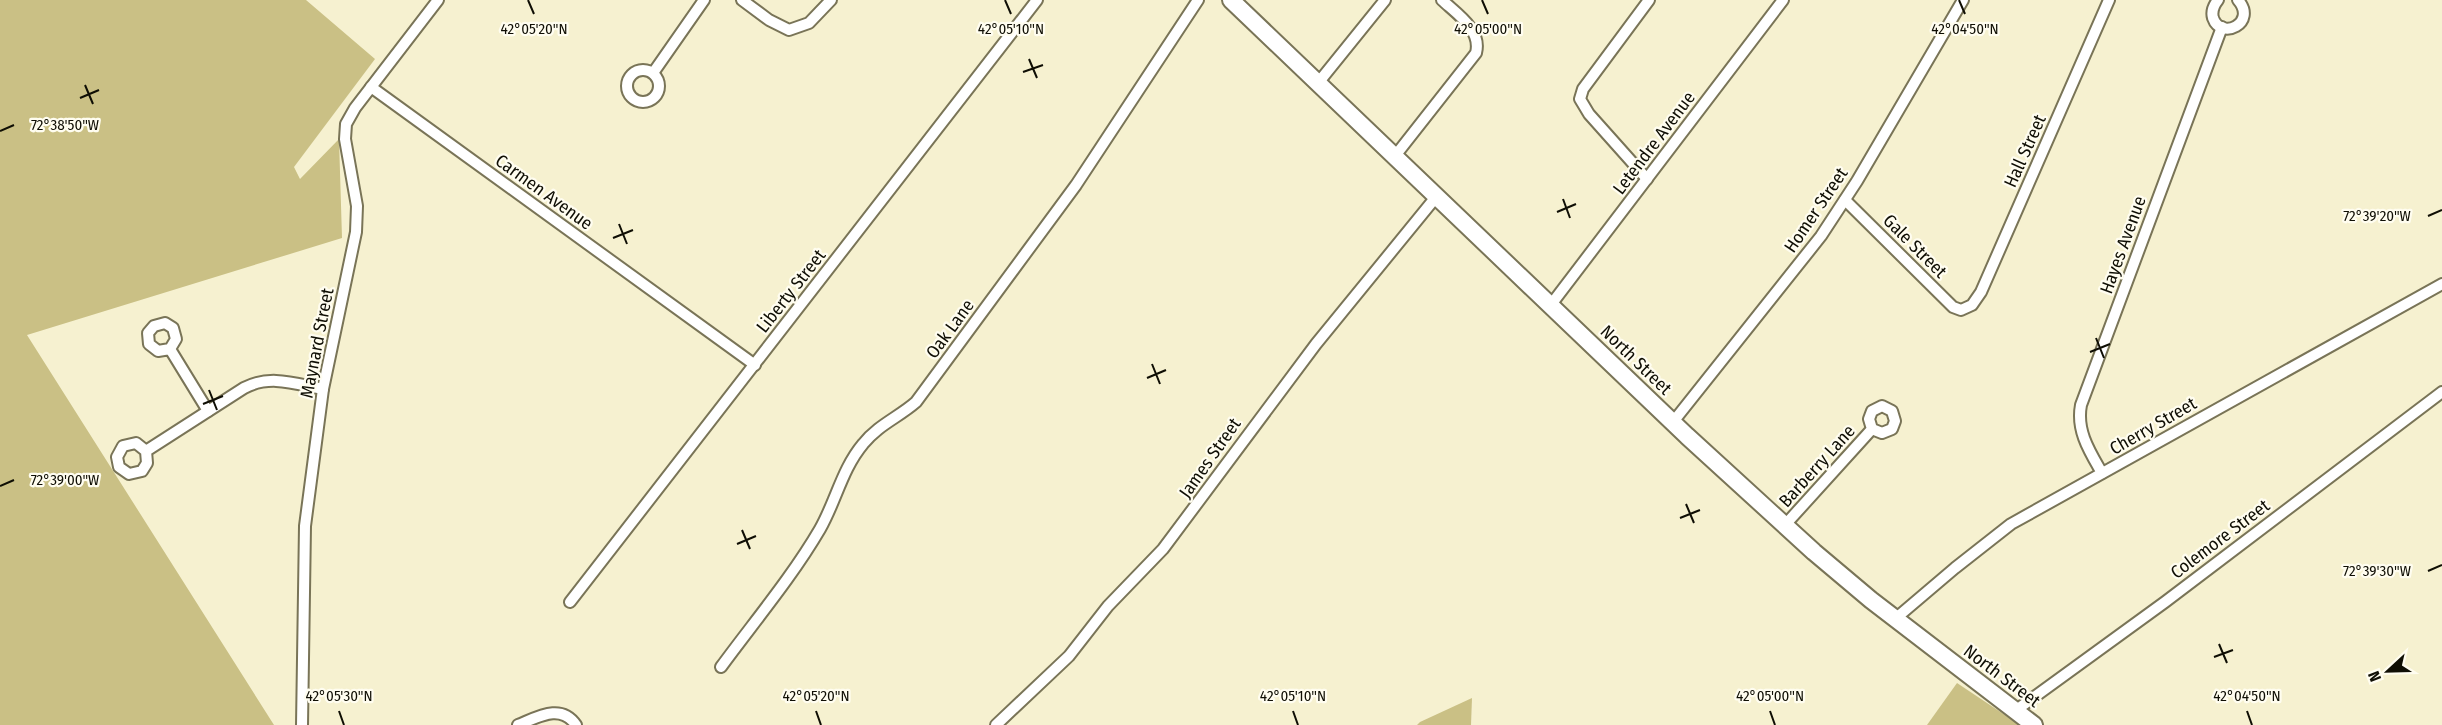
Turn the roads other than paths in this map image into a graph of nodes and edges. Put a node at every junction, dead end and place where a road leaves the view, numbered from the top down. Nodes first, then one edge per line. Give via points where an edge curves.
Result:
1 (438, 0) edge
2 (704, 0) edge
3 (742, 0) edge
4 (831, 0) edge
5 (1037, 0) edge
6 (1198, 0) edge
7 (1385, 0) edge
8 (1442, 0) edge
9 (1649, 0) edge
10 (1783, 0) edge
11 (1963, 0) edge
12 (2109, 0) edge
13 (2218, 0) edge
14 (2238, 0) edge
15 (1240, 3) edge
16 (2222, 27) junction
17 (653, 73) dead end
18 (1318, 83) junction
19 (371, 87) junction
20 (1395, 156) junction
21 (1647, 179) junction
22 (1436, 197) junction
23 (1845, 200) junction
24 (2442, 284) edge
25 (1550, 306) junction
26 (1964, 310) joint
27 (170, 349) dead end
28 (755, 365) junction
29 (324, 389) junction
30 (2442, 392) edge
31 (208, 411) junction
32 (1673, 422) junction
33 (1872, 429) dead end
34 (146, 451) dead end
35 (2102, 473) junction
36 (1785, 525) junction
37 (570, 602) dead end
38 (1895, 619) junction
39 (721, 667) dead end
40 (2015, 711) junction
41 (302, 725) edge
42 (518, 725) edge
43 (576, 725) edge
44 (996, 725) edge
45 (2034, 725) edge

1 - 19 street, Maynard Street
2 - 17 street
3 - 4 street via 789,30 809,23
5 - 28 street, Liberty Street
6 - 39 street, Oak Lane via 1076,185 916,402 882,425 858,450 809,547
7 - 18 street
8 - 20 street via 1470,27 1478,45 1476,53
9 - 21 street via 1583,89 1580,99
10 - 21 street, Letendre Avenue
11 - 23 street, Homer Street
12 - 26 street, Hall Street via 1981,292
13 - 16 street via 2212,13
14 - 16 street via 2244,12 2241,22 2232,28
15 - 18 main road, North Street
16 - 35 street, Hayes Avenue via 2081,405 2083,436
18 - 20 main road, North Street
19 - 28 street, Carmen Avenue
19 - 29 street, Maynard Street via 346,124 357,206 356,232
20 - 22 main road, North Street
21 - 25 street, Letendre Avenue
22 - 25 main road, North Street
22 - 44 street, James Street via 1316,344 1163,549 1108,606 1069,656
23 - 26 street, Gale Street via 1953,307
23 - 32 street, Homer Street via 1811,249
24 - 35 street, Cherry Street
25 - 32 main road, North Street
27 - 31 street
28 - 37 street, Liberty Street
29 - 31 street via 266,380 244,388
29 - 41 street, Maynard Street via 304,538
30 - 40 street, Colemore Street
31 - 34 street
32 - 36 main road, North Street
33 - 36 street, Barberry Lane
35 - 38 street, Cherry Street via 2011,524
36 - 38 main road, North Street
38 - 40 main road, North Street
40 - 45 main road, North Street
42 - 43 street via 558,712 566,714

